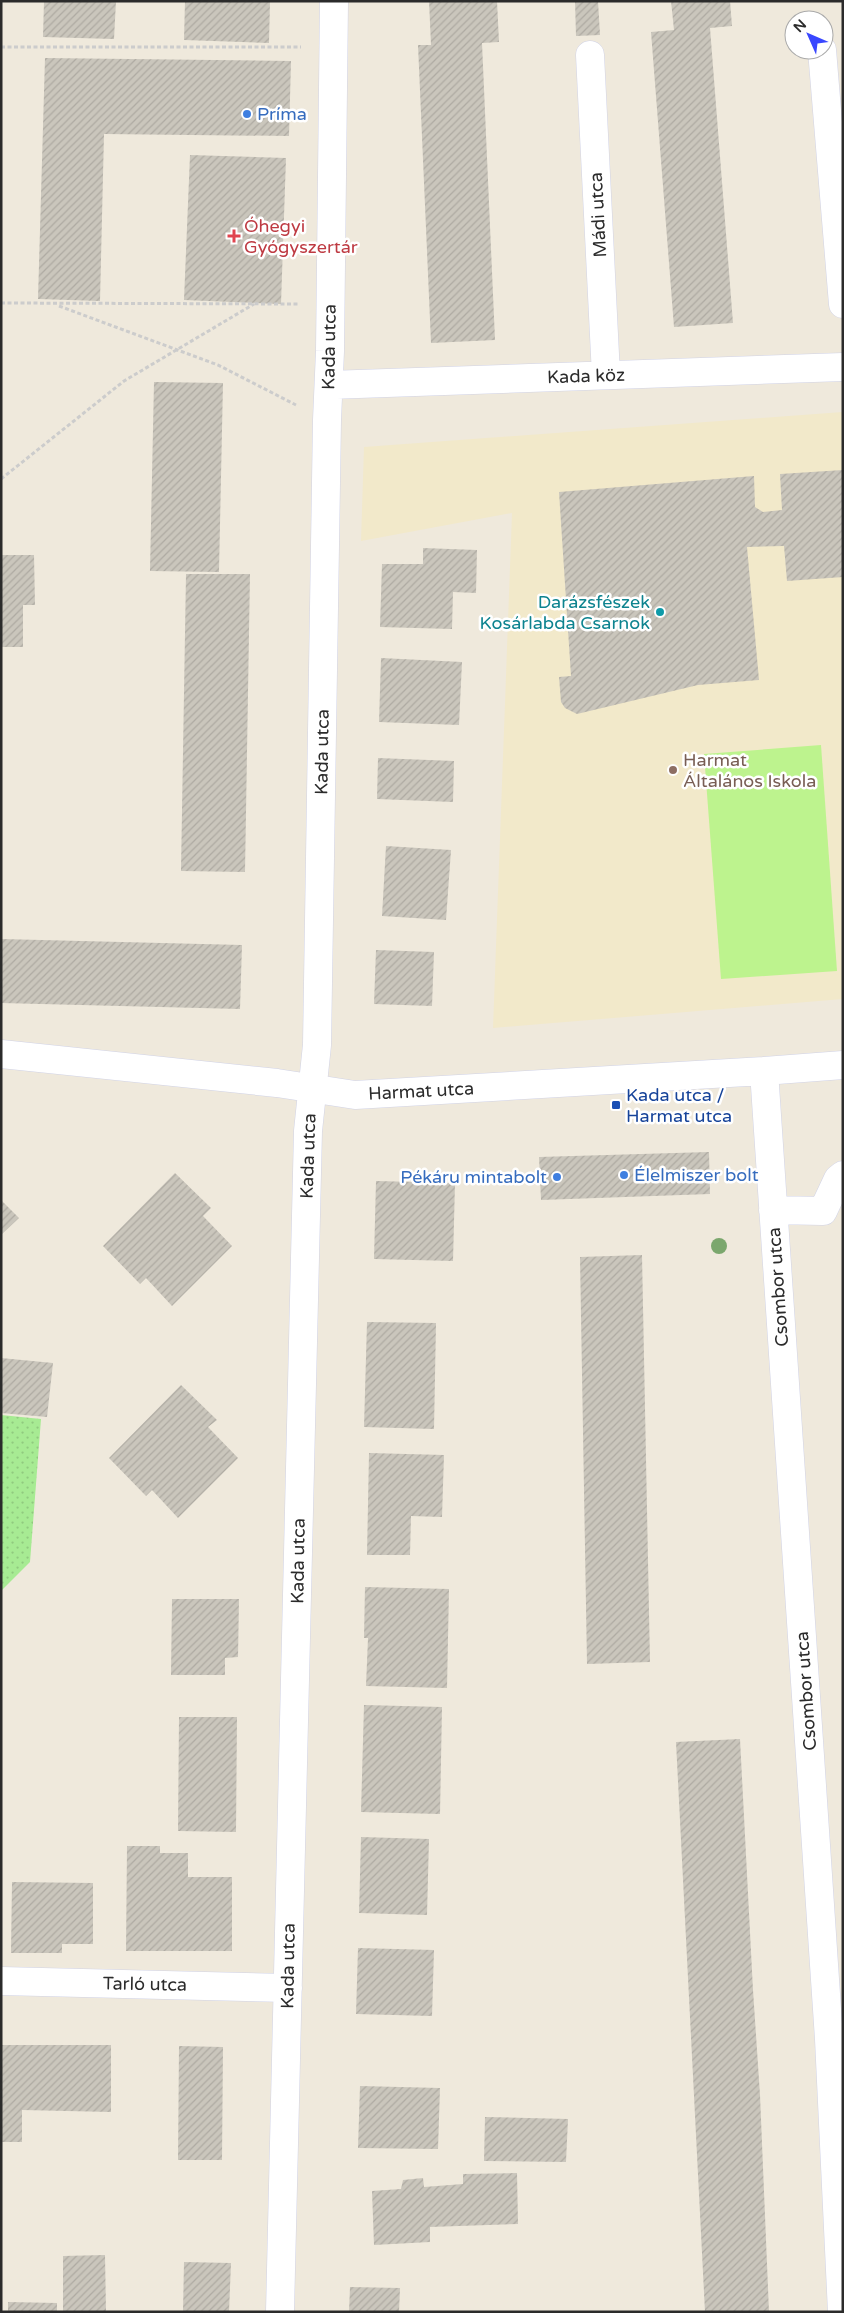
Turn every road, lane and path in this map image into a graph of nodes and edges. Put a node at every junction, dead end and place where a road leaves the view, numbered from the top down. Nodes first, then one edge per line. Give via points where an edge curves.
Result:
1 (334, 1) edge
2 (1, 47) edge
3 (332, 47) junction
4 (590, 55) dead end
5 (823, 60) edge
6 (1, 303) edge
7 (255, 303) junction
8 (330, 304) junction
9 (843, 304) edge
10 (56, 305) junction
11 (177, 350) junction
12 (843, 367) edge
13 (606, 375) junction
14 (329, 384) junction
15 (280, 397) dead end
16 (1, 479) edge
17 (1, 1054) edge
18 (843, 1065) edge
19 (764, 1071) junction
20 (312, 1090) junction
21 (843, 1175) edge
22 (773, 1210) junction
23 (1, 1981) edge
24 (288, 1988) junction
25 (836, 2039) edge
26 (280, 2312) edge
27 (842, 2312) edge

1 - 3 street, Kada utca
2 - 3 path
3 - 8 street, Kada utca
4 - 13 street, Mádi utca
5 - 9 street
6 - 10 path
7 - 8 path
7 - 10 path
7 - 11 path
8 - 14 street, Kada utca
10 - 11 path
11 - 15 path via 218,365
11 - 16 path via 124,381
12 - 13 street, Kada köz
13 - 14 street, Kada köz
14 - 20 street, Kada utca via 317,1045
17 - 20 street, Harmat utca via 277,1083
18 - 19 street, Harmat utca
19 - 20 street, Harmat utca via 355,1095
19 - 22 street, Csombor utca
20 - 24 street, Kada utca via 308,1131
21 - 22 street via 823,1211
22 - 25 street, Csombor utca
23 - 24 street, Tarló utca
24 - 26 street, Kada utca
25 - 27 street, Csombor utca

